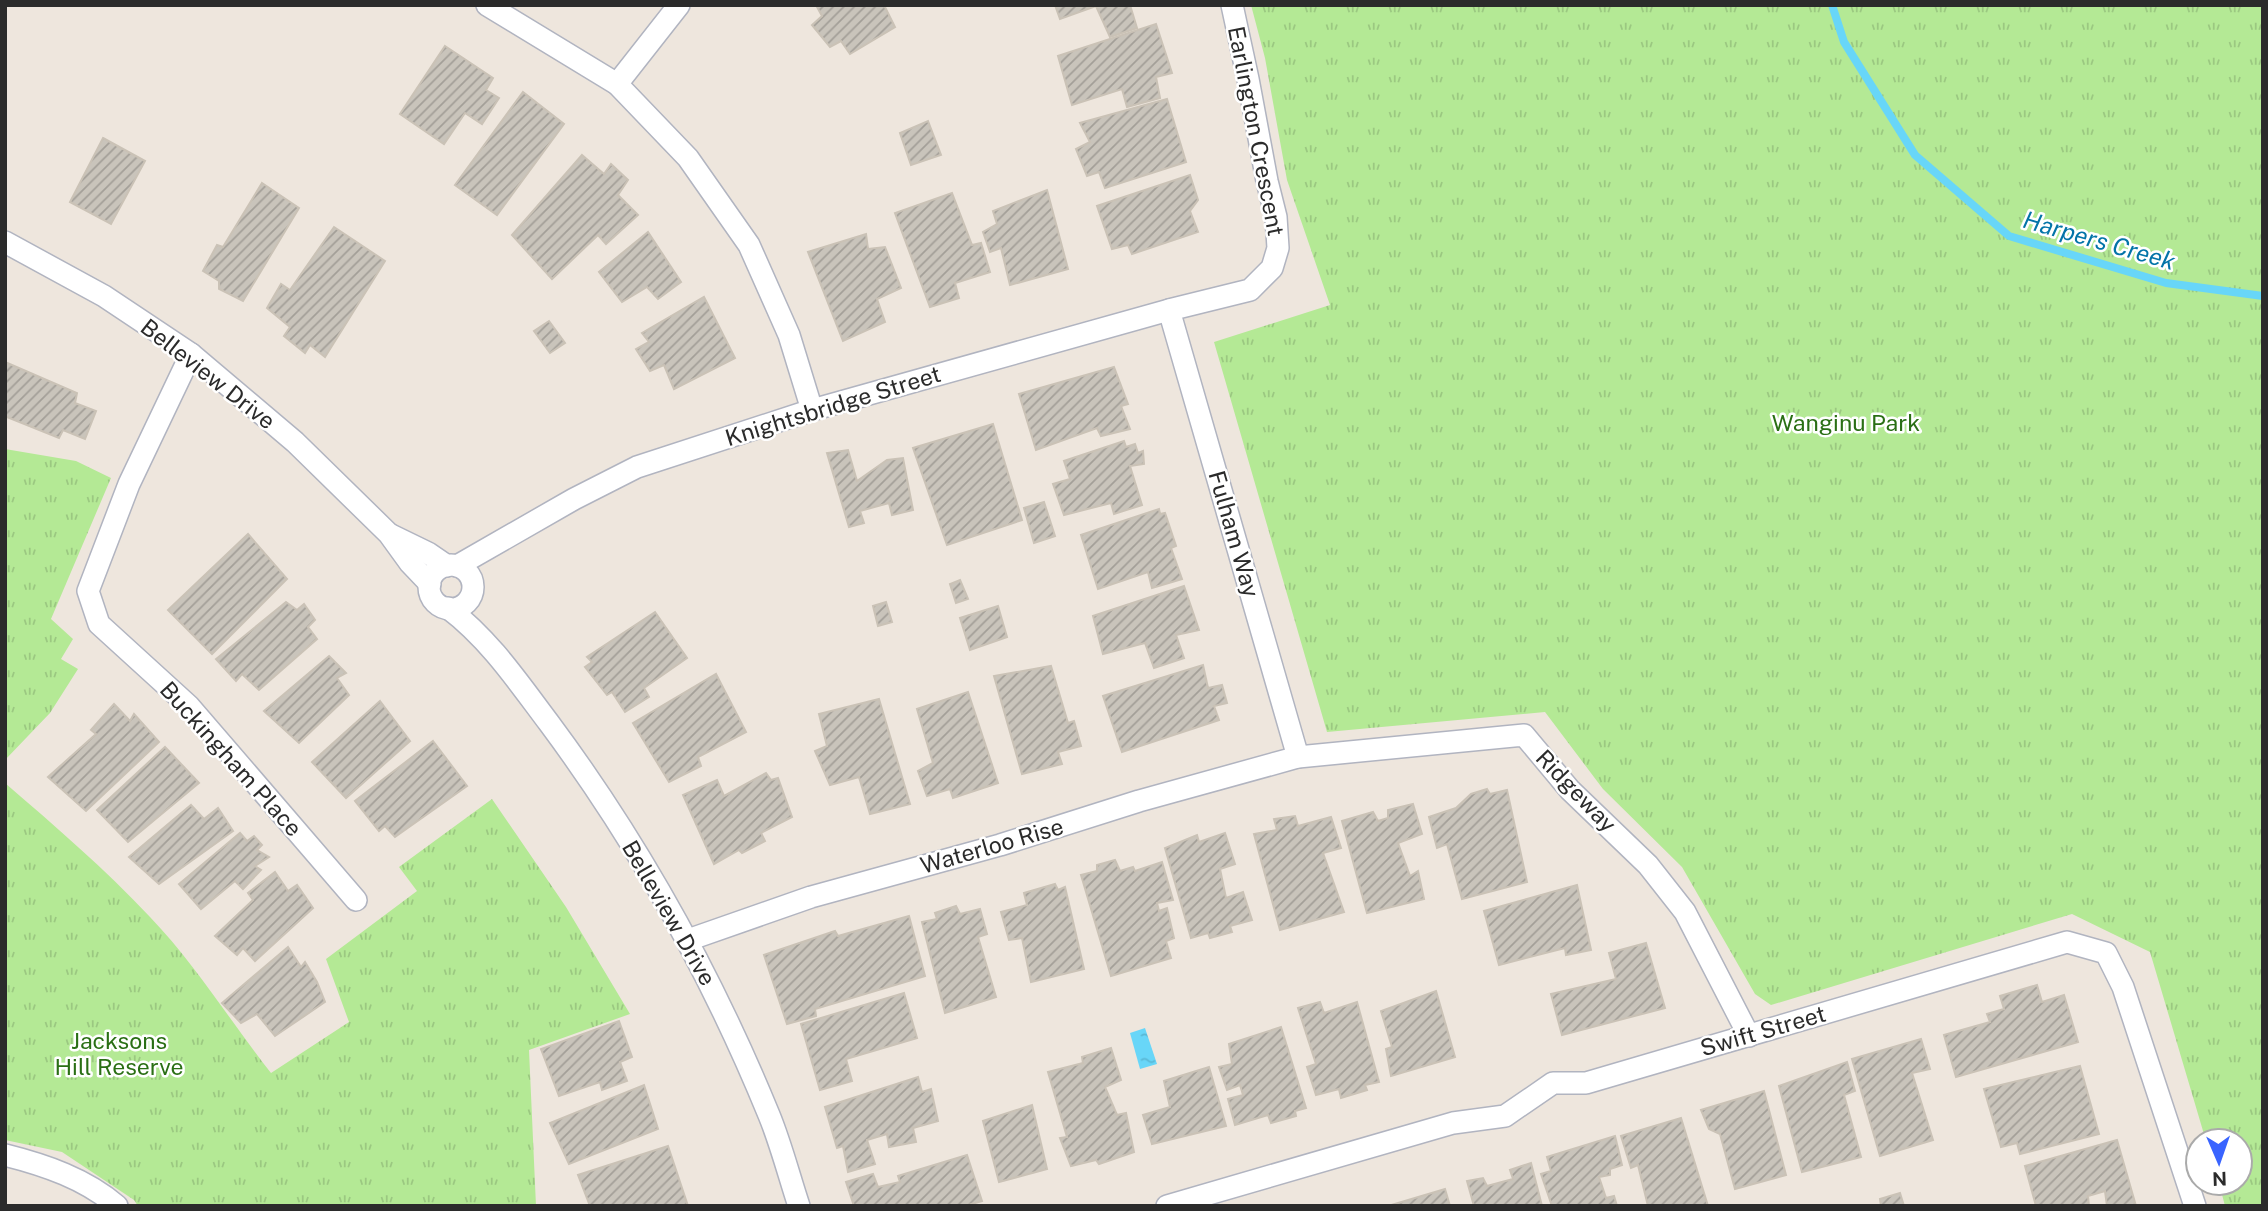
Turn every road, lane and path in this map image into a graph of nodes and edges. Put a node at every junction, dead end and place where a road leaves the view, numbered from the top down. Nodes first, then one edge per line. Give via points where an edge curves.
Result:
1 (487, 5) edge
2 (679, 5) edge
3 (1232, 5) edge
4 (617, 84) junction
5 (5, 242) edge
6 (1169, 310) junction
7 (191, 355) junction
8 (812, 410) junction
9 (389, 534) junction
10 (511, 537) junction
11 (452, 566) junction
12 (430, 584) junction
13 (471, 592) junction
14 (448, 608) junction
15 (492, 647) junction
16 (1298, 757) junction
17 (356, 900) dead end
18 (688, 940) junction
19 (1749, 1036) junction
20 (5, 1155) edge
21 (117, 1206) edge
22 (799, 1206) edge
23 (1167, 1206) edge
24 (2195, 1206) edge

1 - 4 street
2 - 4 street
3 - 6 street, Earlington Crescent via 1276,217 1278,248 1272,268 1250,290
4 - 8 street via 688,158 749,245 789,335
5 - 7 street, Belleview Drive via 104,296
6 - 8 street, Knightsbridge Street
6 - 16 street, Fulham Way
7 - 9 street, Belleview Drive via 295,442
7 - 17 street, Buckingham Place via 129,484 88,591 93,609 99,624 189,706
8 - 10 street, Knightsbridge Street via 637,467
9 - 11 street, Belleview Drive
9 - 12 street, Belleview Drive
10 - 11 street, Knightsbridge Street
10 - 13 street, Knightsbridge Street
11 - 12 street via 437,570
11 - 13 street via 470,577
12 - 14 street via 434,602
13 - 14 street via 467,603
13 - 15 street, Belleview Drive
14 - 15 street, Belleview Drive
15 - 18 street, Belleview Drive via 592,781
16 - 18 street, Waterloo Rise via 811,897
16 - 19 street, Ridgeway via 1524,735 1570,790 1648,864 1685,912
18 - 22 street, Belleview Drive via 770,1117
19 - 23 street, Swift Street via 1586,1083 1553,1083 1505,1116 1453,1123
19 - 24 street, Swift Street via 2067,942 2106,953 2123,987
20 - 21 street via 68,1175

